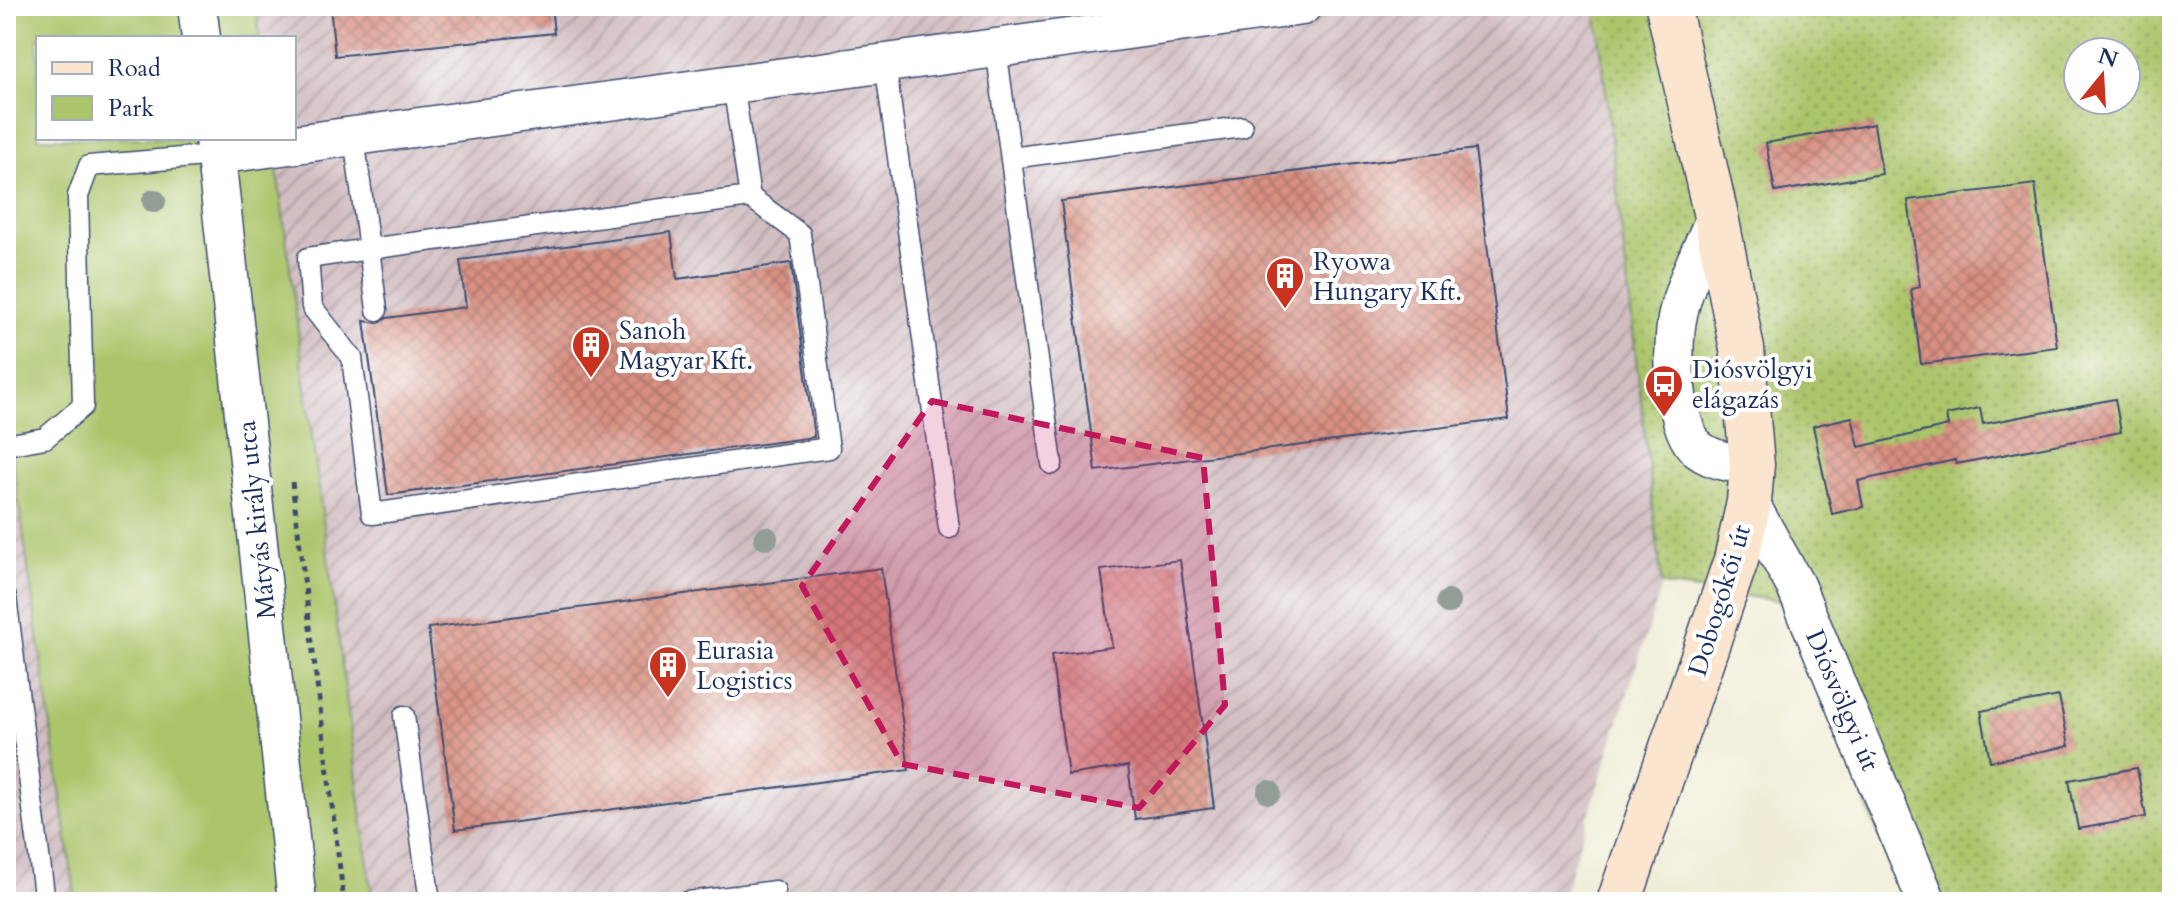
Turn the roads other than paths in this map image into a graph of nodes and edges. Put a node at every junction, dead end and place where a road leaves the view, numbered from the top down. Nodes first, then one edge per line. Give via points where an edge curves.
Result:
1 (197, 6) edge
2 (1302, 6) edge
3 (1668, 6) edge
4 (201, 36) edge
5 (996, 48) junction
6 (885, 63) junction
7 (733, 84) junction
8 (1242, 127) dead end
9 (354, 137) junction
10 (215, 147) edge
11 (1011, 158) junction
12 (750, 197) junction
13 (1716, 216) junction
14 (369, 249) junction
15 (377, 310) dead end
16 (6, 445) edge
17 (1052, 464) dead end
18 (1750, 484) junction
19 (949, 528) dead end
20 (6, 597) edge
21 (404, 716) dead end
22 (775, 891) dead end
23 (45, 902) edge
24 (297, 902) edge
25 (430, 902) edge
26 (688, 902) edge
27 (1619, 902) edge
28 (1927, 902) edge

1 - 4 street
2 - 5 street
3 - 13 main road, Dobogókői út
5 - 6 street
5 - 11 lane
6 - 7 street
6 - 19 lane
7 - 9 street
7 - 12 lane
8 - 11 lane
9 - 10 street
9 - 14 lane
10 - 16 lane via 89,166 78,196 83,406 45,438
10 - 24 street, Mátyás király utca
11 - 17 lane
12 - 14 lane
12 - 14 lane via 800,234 829,448 372,514 352,358 312,307 308,258
13 - 18 main road, Dobogókői út via 1742,349
13 - 18 street via 1678,313 1678,401 1684,429 1697,448
14 - 15 lane
18 - 27 main road, Dobogókői út via 1736,560
18 - 28 street, Diósvölgyi út
20 - 23 lane
21 - 25 lane
22 - 26 lane

